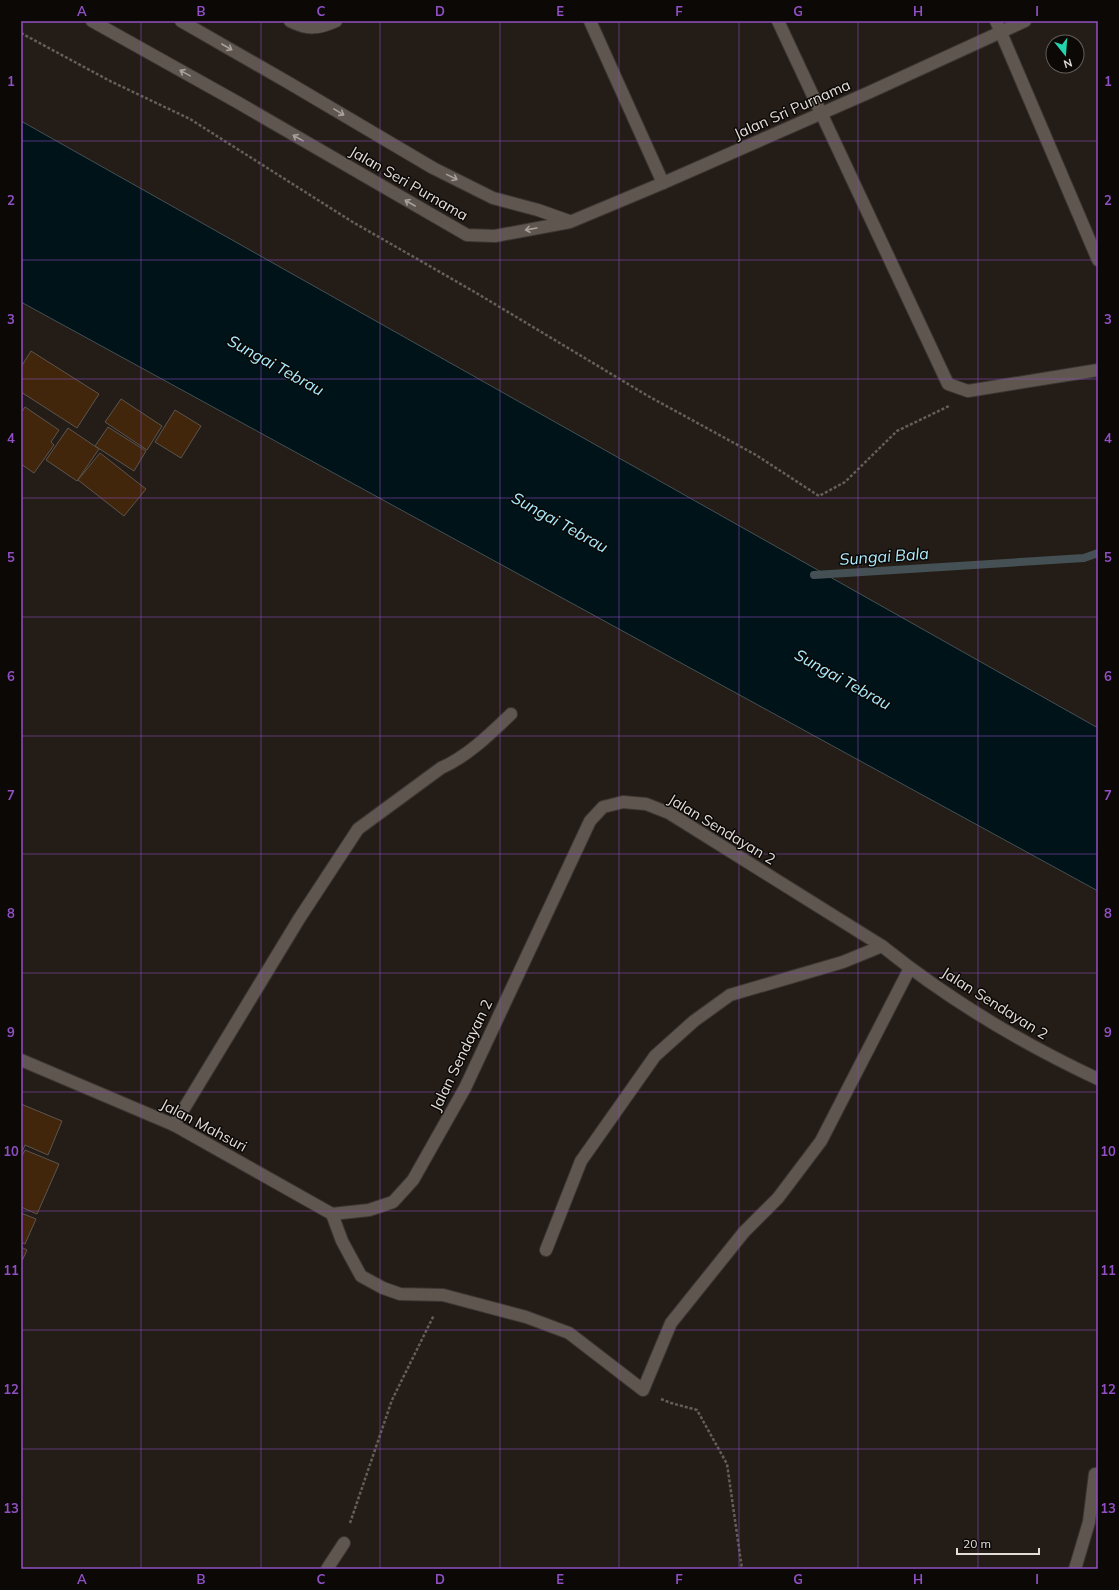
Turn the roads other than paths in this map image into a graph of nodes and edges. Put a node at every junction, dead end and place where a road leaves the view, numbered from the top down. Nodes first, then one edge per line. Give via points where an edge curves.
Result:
1 (92, 21) edge
2 (180, 21) edge
3 (290, 21) edge
4 (336, 21) edge
5 (590, 21) edge
6 (778, 21) edge
7 (1025, 21) edge
8 (999, 26) edge
9 (821, 114) junction
10 (662, 183) junction
11 (570, 222) junction
12 (1098, 260) edge
13 (1098, 370) edge
14 (511, 714) dead end
15 (882, 946) junction
16 (910, 968) junction
17 (21, 1060) edge
18 (1098, 1079) edge
19 (174, 1125) junction
20 (332, 1214) junction
21 (546, 1250) dead end
22 (1095, 1474) dead end
23 (344, 1543) road end
24 (327, 1569) edge
25 (1075, 1569) edge

11 -> 1 street, Jalan Seri Purnama via 495,236 467,235
2 -> 11 street, Jalan Seri Purnama via 433,168 493,198
3 - 4 street via 299,26 322,28
5 - 10 street
6 - 9 street
7 - 8 street, Jalan Sri Purnama
8 - 9 street, Jalan Sri Purnama
8 - 12 street
9 - 10 street, Jalan Sri Purnama
9 - 13 street via 948,384 968,391
10 - 11 street, Jalan Sri Purnama
14 - 19 street via 456,761 441,768 358,829 299,919
15 - 16 street, Jalan Sendayan 2
15 - 20 street, Jalan Sendayan 2 via 669,813 646,804 623,802 603,807 590,821 465,1088 413,1180 393,1202 369,1210
15 - 21 street via 843,962 730,995 655,1056 581,1161
16 - 18 street, Jalan Sendayan 2 via 987,1020
16 - 20 street via 821,1141 778,1198 744,1232 671,1323 643,1390 569,1333 526,1317 443,1295 400,1294 361,1276 342,1241
17 - 19 street, Jalan Mahsuri
19 - 20 street, Jalan Mahsuri
22 - 25 street via 1089,1522
23 - 24 street

